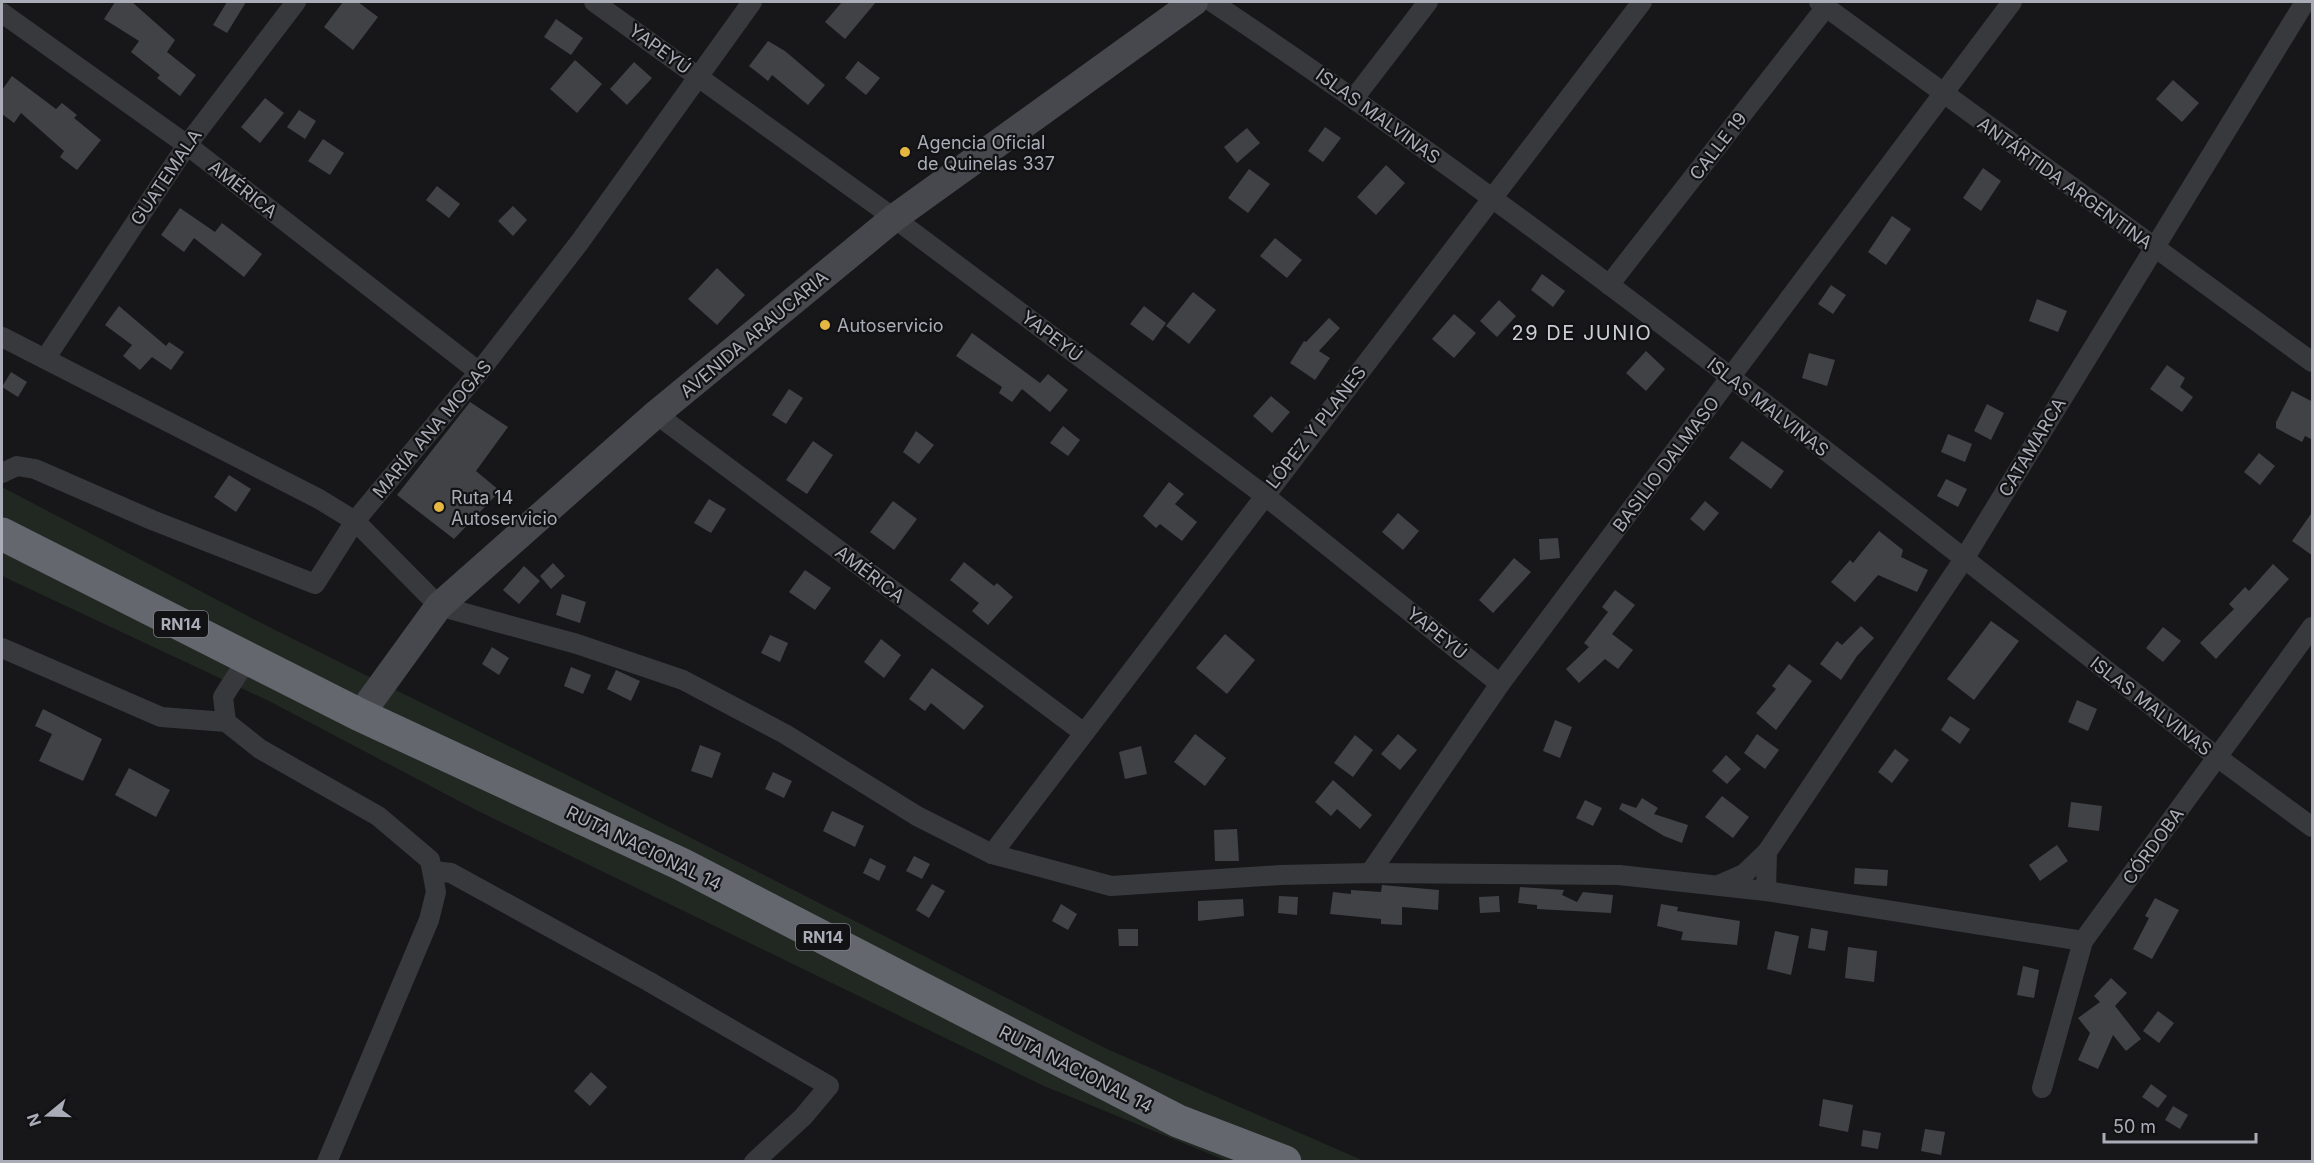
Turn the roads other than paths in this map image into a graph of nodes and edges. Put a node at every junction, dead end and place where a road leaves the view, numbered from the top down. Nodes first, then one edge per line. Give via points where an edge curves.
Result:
1 (296, 2) edge
2 (594, 2) edge
3 (752, 2) edge
4 (1194, 2) edge
5 (1212, 2) edge
6 (1428, 2) edge
7 (1642, 2) edge
8 (2012, 2) edge
9 (2306, 2) edge
10 (1823, 4) edge
11 (2, 13) edge
12 (697, 76) junction
13 (1944, 94) junction
14 (1355, 97) junction
15 (187, 145) junction
16 (1493, 199) junction
17 (894, 218) junction
18 (2153, 247) junction
19 (1609, 285) junction
20 (2, 337) edge
21 (45, 359) junction
22 (2313, 362) edge
23 (479, 372) junction
24 (1731, 378) junction
25 (657, 414) junction
26 (2, 473) edge
27 (1264, 495) junction
28 (355, 521) junction
29 (2, 534) edge
30 (1964, 559) junction
31 (439, 606) junction
32 (2313, 627) edge
33 (2, 648) edge
34 (248, 658) junction
35 (1500, 684) junction
36 (360, 715) junction
37 (226, 722) junction
38 (1084, 733) junction
39 (2217, 757) junction
40 (2313, 827) edge
41 (1767, 852) junction
42 (992, 854) junction
43 (434, 871) junction
44 (1370, 873) junction
45 (1719, 885) junction
46 (1766, 891) junction
47 (2083, 941) junction
48 (2042, 1088) dead end
49 (327, 1161) edge
50 (754, 1161) edge
51 (1285, 1161) edge

1 - 15 street, GUATEMALA
2 - 12 street, YAPEYÚ
3 - 12 street, MARÍA ANA MOGAS
4 - 17 main road, AVENIDA ARAUCARIA
5 - 14 street, ISLAS MALVINAS
6 - 14 street
7 - 16 street, LÓPEZ Y PLANES
8 - 13 street, BASILIO DALMASO
9 - 18 street, CATAMARCA
10 - 13 street, ANTÁRTIDA ARGENTINA
10 - 19 street, CALLE 19
11 - 15 street, AMÉRICA
12 - 17 street, YAPEYÚ
12 - 23 street, MARÍA ANA MOGAS via 579,243
13 - 18 street, ANTÁRTIDA ARGENTINA
13 - 24 street, BASILIO DALMASO
14 - 16 street, ISLAS MALVINAS
15 - 21 street, GUATEMALA
15 - 23 street, AMÉRICA
16 - 19 street, ISLAS MALVINAS
16 - 27 street, LÓPEZ Y PLANES
17 - 25 main road, AVENIDA ARAUCARIA
17 - 27 street, YAPEYÚ
18 - 22 street, ANTÁRTIDA ARGENTINA
18 - 30 street, CATAMARCA
19 - 24 street, ISLAS MALVINAS
20 - 21 street
21 - 28 street
23 - 28 street, MARÍA ANA MOGAS
24 - 30 street, ISLAS MALVINAS
24 - 35 street, BASILIO DALMASO
25 - 31 main road, AVENIDA ARAUCARIA
25 - 38 street, AMÉRICA
26 - 28 street, MARÍA ANA MOGAS via 17,466 35,469 315,584
27 - 35 street, YAPEYÚ
27 - 38 street, LÓPEZ Y PLANES
28 - 31 street
29 - 34 highway, RUTA NACIONAL 14 / RN14
30 - 39 street, ISLAS MALVINAS
30 - 41 street, CATAMARCA
31 - 36 main road, AVENIDA ARAUCARIA
31 - 42 street via 577,644 683,680 784,734 917,816
32 - 39 street, CÓRDOBA
33 - 37 street via 161,717
34 - 36 highway, RUTA NACIONAL 14 / RN14
34 - 37 street via 224,697
35 - 44 street, BASILIO DALMASO
36 - 51 highway, RUTA NACIONAL 14 / RN14 via 681,864 1178,1121
37 - 43 street via 260,749 378,816 430,860
38 - 42 street, LÓPEZ Y PLANES
39 - 40 street, ISLAS MALVINAS
39 - 47 street, CÓRDOBA
41 - 45 street, CATAMARCA via 1744,874
41 - 46 street
42 - 44 street via 1111,886
43 - 49 street via 436,892 429,920
43 - 50 street via 451,873 829,1086 803,1117
44 - 45 street via 1619,875
45 - 46 street
46 - 47 street
47 - 48 street, CÓRDOBA

